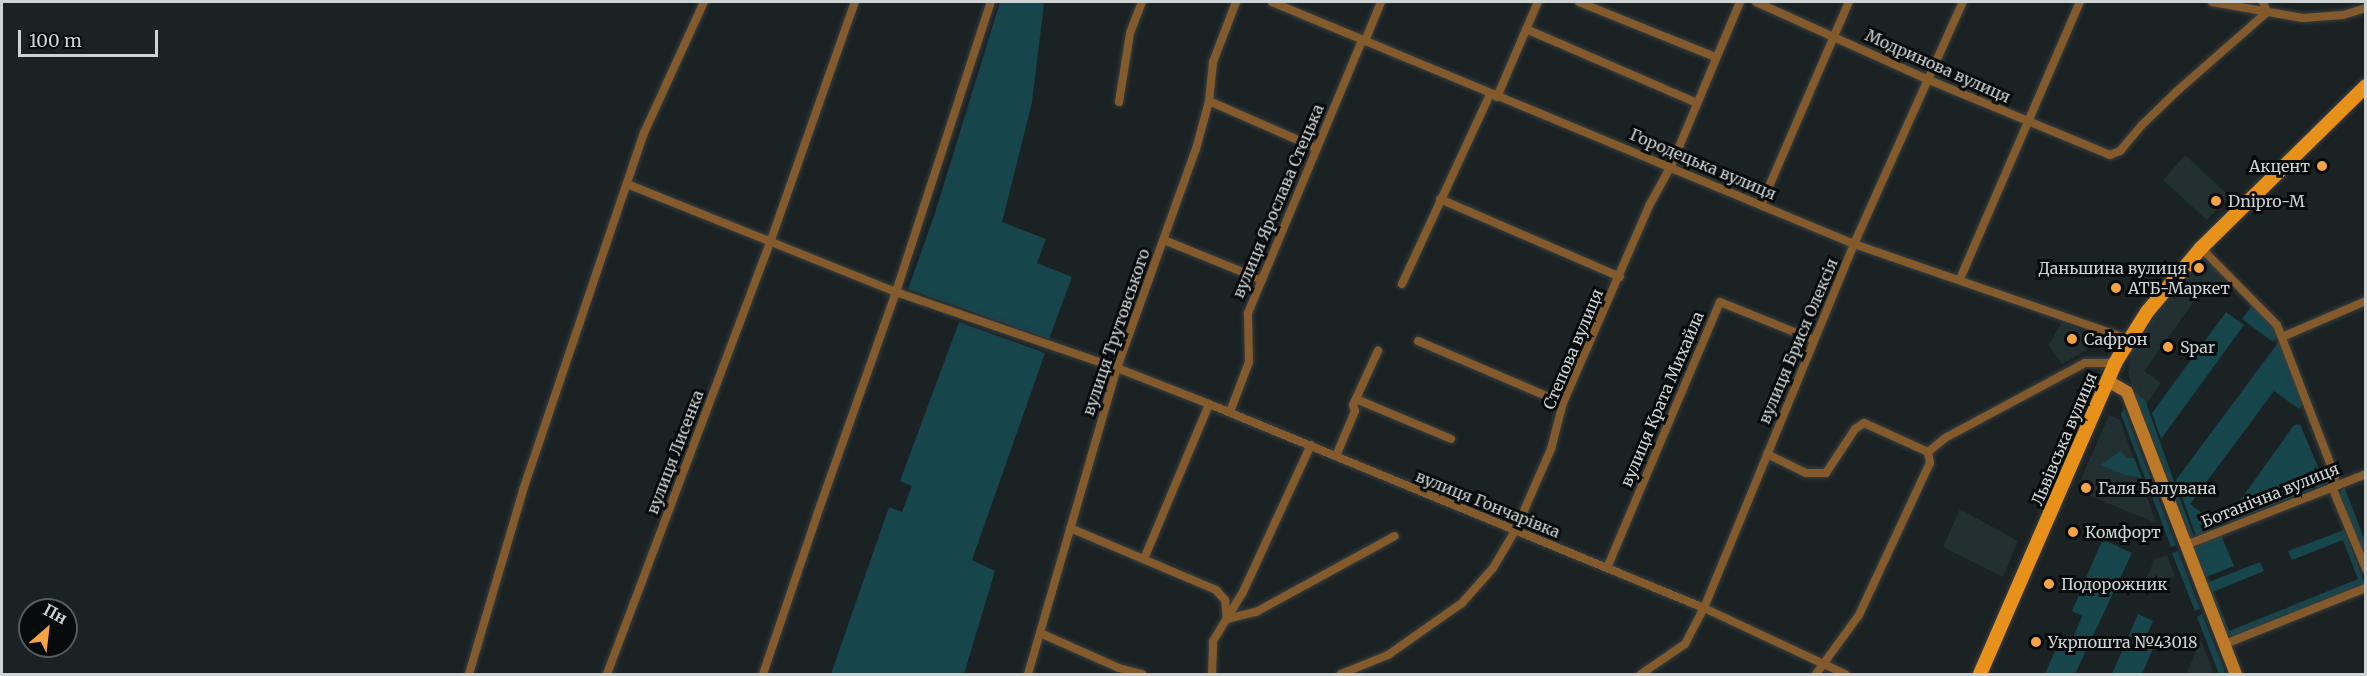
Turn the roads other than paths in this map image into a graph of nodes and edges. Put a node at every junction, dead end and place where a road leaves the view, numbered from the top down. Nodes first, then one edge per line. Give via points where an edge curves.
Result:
1 (704, 2) edge
2 (855, 2) edge
3 (992, 2) edge
4 (1142, 2) edge
5 (1236, 2) edge
6 (1272, 2) edge
7 (1381, 2) edge
8 (1538, 2) edge
9 (1579, 2) edge
10 (1740, 2) edge
11 (1756, 2) edge
12 (1849, 2) edge
13 (1963, 2) edge
14 (2080, 2) edge
15 (2212, 2) edge
16 (2263, 2) edge
17 (2366, 8) edge
18 (2267, 12) junction
19 (1526, 29) junction
20 (1834, 36) junction
21 (1364, 40) junction
22 (1715, 57) junction
23 (1929, 80) junction
24 (2366, 86) edge
25 (1493, 95) junction
26 (1209, 101) junction
27 (1119, 102) dead end
28 (1696, 103) junction
29 (2027, 122) junction
30 (1316, 148) junction
31 (1671, 166) junction
32 (627, 184) junction
33 (1440, 199) junction
34 (1761, 205) junction
35 (771, 240) junction
36 (1164, 240) junction
37 (1854, 244) junction
38 (2201, 248) junction
39 (1620, 277) junction
40 (1960, 279) junction
41 (1262, 280) junction
42 (1402, 284) dead end
43 (896, 292) junction
44 (2366, 301) edge
45 (2282, 337) junction
46 (1814, 339) junction
47 (2129, 339) junction
48 (1418, 341) dead end
49 (1378, 351) dead end
50 (2115, 363) junction
51 (1117, 368) junction
52 (2108, 381) junction
53 (1356, 399) junction
54 (1563, 403) junction
55 (1209, 404) junction
56 (1230, 412) junction
57 (1451, 440) dead end
58 (1311, 445) junction
59 (1928, 453) junction
60 (1767, 454) junction
61 (1336, 456) junction
62 (2366, 474) edge
63 (2332, 487) junction
64 (1070, 528) junction
65 (1515, 531) junction
66 (1395, 536) dead end
67 (2186, 545) junction
68 (1144, 559) junction
69 (1607, 568) junction
70 (2366, 569) edge
71 (2366, 588) edge
72 (1704, 608) junction
73 (1227, 619) junction
74 (1040, 633) junction
75 (2225, 644) junction
76 (1825, 664) junction
77 (469, 675) edge
78 (608, 675) edge
79 (763, 675) edge
80 (1028, 675) edge
81 (1142, 675) edge
82 (1212, 675) edge
83 (1341, 675) edge
84 (1641, 675) edge
85 (1816, 675) edge
86 (1845, 675) edge
87 (1980, 675) edge
88 (2236, 675) edge

1 - 32 street via 644,133
2 - 35 street, вулиця Лисенка
3 - 43 street
4 - 27 street via 1130,33
5 - 26 street, вулиця Трутовського via 1213,62
6 - 21 street, Городецька вулиця
7 - 21 street, вулиця Ярослава Стецька
8 - 19 street
9 - 22 street
10 - 22 street, Степова вулиця
11 - 20 street, Модринова вулиця
12 - 20 street
13 - 23 street, вулиця Брися Олексія
14 - 29 street
15 - 18 street
16 - 18 street
17 - 18 street via 2317,18
18 - 29 street, Модринова вулиця via 2176,92 2120,151 2110,155
19 - 25 street
19 - 28 street
20 - 23 street, Модринова вулиця
20 - 34 street
21 - 25 street, Городецька вулиця
21 - 30 street, вулиця Ярослава Стецька
22 - 28 street, Степова вулиця
23 - 29 street, Модринова вулиця
23 - 37 street, вулиця Брися Олексія
24 - 38 main road, Львівська вулиця
25 - 31 street, Городецька вулиця
25 - 33 street
26 - 30 street
26 - 36 street, вулиця Трутовського
28 - 31 street, Степова вулиця
29 - 40 street
30 - 41 street, вулиця Ярослава Стецька
31 - 34 street, Городецька вулиця
31 - 39 street, Степова вулиця via 1649,206
32 - 35 street
32 - 77 street via 523,490
33 - 39 street
33 - 42 street
34 - 37 street, Городецька вулиця
35 - 43 street
35 - 78 street, вулиця Лисенка
36 - 41 street
36 - 51 street, вулиця Трутовського
37 - 40 street, Городецька вулиця
37 - 46 street, вулиця Брися Олексія
38 - 45 street via 2277,325
38 - 47 main road, Львівська вулиця via 2174,277
39 - 54 street, Степова вулиця
40 - 47 street, Городецька вулиця
41 - 56 street, вулиця Ярослава Стецька via 1248,313 1248,362
43 - 51 street
43 - 79 street
44 - 45 street
45 - 63 street via 2335,477
46 - 60 street, вулиця Брися Олексія
46 - 69 street, вулиця Крата Михайла via 1720,302
47 - 50 main road, Львівська вулиця
48 - 54 street
49 - 53 street
50 - 52 main road, Львівська вулиця
50 - 59 street via 2085,363 1944,438
51 - 55 street, вулиця Гончарівка
51 - 64 street, вулиця Трутовського
52 - 67 street via 2127,392
52 - 87 main road, Львівська вулиця
53 - 57 street
53 - 61 street via 1355,411
54 - 65 street, Степова вулиця via 1551,449
55 - 56 street, вулиця Гончарівка
55 - 68 street
56 - 58 street, вулиця Гончарівка
58 - 61 street, вулиця Гончарівка
58 - 73 street
59 - 60 street via 1864,423 1855,429 1826,473 1806,473
59 - 76 street via 1930,463 1877,579 1859,615
60 - 72 street, вулиця Брися Олексія
61 - 65 street, вулиця Гончарівка
62 - 63 street, Ботанічна вулиця
63 - 67 street, Ботанічна вулиця
63 - 70 street
64 - 68 street
64 - 74 street, вулиця Трутовського
65 - 69 street, вулиця Гончарівка
65 - 83 street, Степова вулиця via 1493,568 1462,603 1388,655
66 - 73 street via 1256,612
67 - 75 street
68 - 73 street via 1216,590 1225,600
69 - 72 street, вулиця Гончарівка
71 - 75 street
72 - 76 street, вулиця Гончарівка
72 - 84 street, вулиця Брися Олексія via 1685,644
73 - 82 street via 1213,641
74 - 80 street, вулиця Трутовського
74 - 81 street
75 - 88 street
76 - 85 street
76 - 86 street, вулиця Гончарівка

